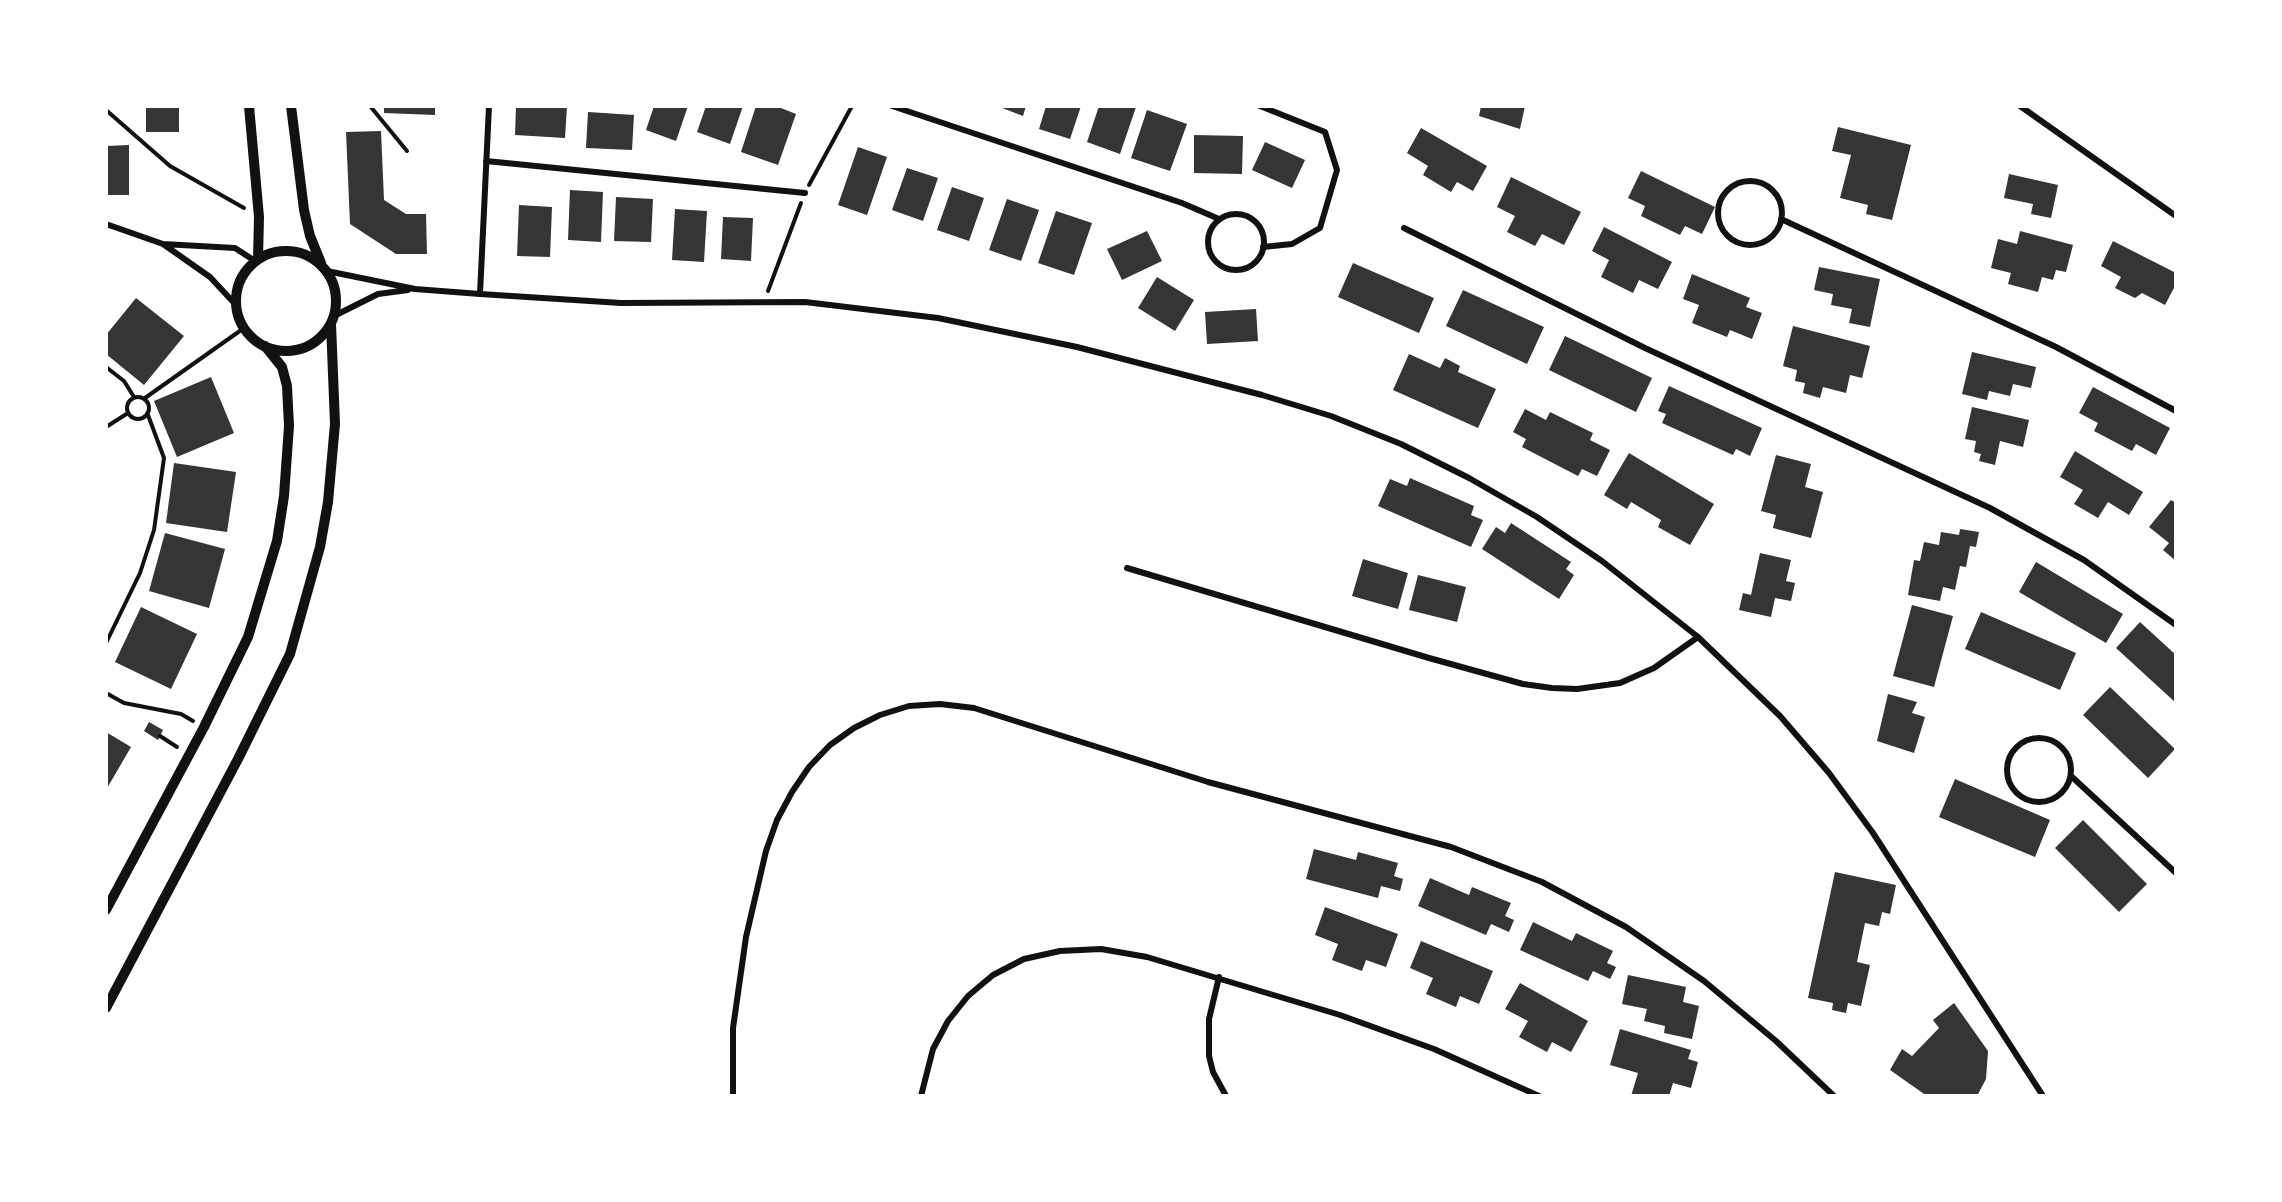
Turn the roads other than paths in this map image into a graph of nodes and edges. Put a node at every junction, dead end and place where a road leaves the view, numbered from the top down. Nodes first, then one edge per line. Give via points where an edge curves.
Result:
1 (249, 106) edge
2 (291, 106) edge
3 (489, 106) edge
4 (892, 106) edge
5 (1260, 106) edge
6 (2020, 106) edge
7 (486, 160) junction
8 (805, 193) road end
9 (2175, 216) edge
10 (1219, 219) junction
11 (1781, 219) junction
12 (106, 224) edge
13 (1404, 228) dead end
14 (163, 244) junction
15 (1263, 247) junction
16 (257, 260) junction
17 (325, 268) junction
18 (415, 289) junction
19 (480, 294) junction
20 (236, 305) junction
21 (333, 320) junction
22 (266, 346) junction
23 (2175, 411) edge
24 (1127, 568) dead end
25 (2175, 625) edge
26 (1698, 637) junction
27 (2071, 776) junction
28 (2175, 873) edge
29 (106, 910) edge
30 (1219, 977) junction
31 (106, 1008) edge
32 (733, 1095) edge
33 (921, 1095) edge
34 (1226, 1095) edge
35 (1539, 1095) edge
36 (1834, 1095) edge
37 (2043, 1095) edge

1 - 16 street via 259,217
2 - 17 street via 304,210 310,236
3 - 7 street
4 - 10 street via 1182,203
5 - 15 street via 1324,132 1337,170 1320,228 1292,244
6 - 9 street
7 - 8 street
7 - 19 street
10 - 15 street via 1237,213 1246,215 1261,228
10 - 15 street via 1208,234 1208,243 1214,260 1221,266 1229,270 1247,268 1261,255
11 - 11 street via 1777,196 1756,182 1732,187 1719,207 1718,218 1724,231 1734,242 1744,245 1768,240
11 - 23 street via 2056,346
12 - 14 street
13 - 25 street via 1664,357 1990,507 2084,560
14 - 16 street via 235,248
14 - 20 street via 210,277
16 - 17 street via 282,250 297,251
16 - 20 street via 242,276
17 - 18 street
17 - 21 street via 335,287
18 - 19 street
18 - 21 street via 378,294
19 - 26 street via 621,303 848,305 984,326 1179,372 1331,416 1440,464 1537,517 1602,561
20 - 22 street via 244,328
21 - 22 street via 322,336 303,348 280,351
21 - 31 street via 335,424 328,502 320,548 290,654
22 - 29 street via 282,367 287,386 285,496 276,541 248,636
24 - 26 street via 1398,650 1552,688 1620,683 1654,668
26 - 37 street via 1780,716 1829,773 1874,833
27 - 27 street via 2066,752 2040,738 2018,746 2007,769 2010,783 2019,795 2038,802 2053,799 2067,786
27 - 28 street
30 - 33 street via 1148,957 1101,949 1060,951 1024,959 993,975 968,996 948,1021 933,1049
30 - 34 street via 1209,1019 1209,1056 1212,1072
30 - 35 street via 1388,1031
32 - 36 street via 733,1028 745,945 766,851 787,801 809,767 854,728 909,706 940,704 974,708 1208,782 1441,844 1533,878 1626,927 1675,960 1750,1018

